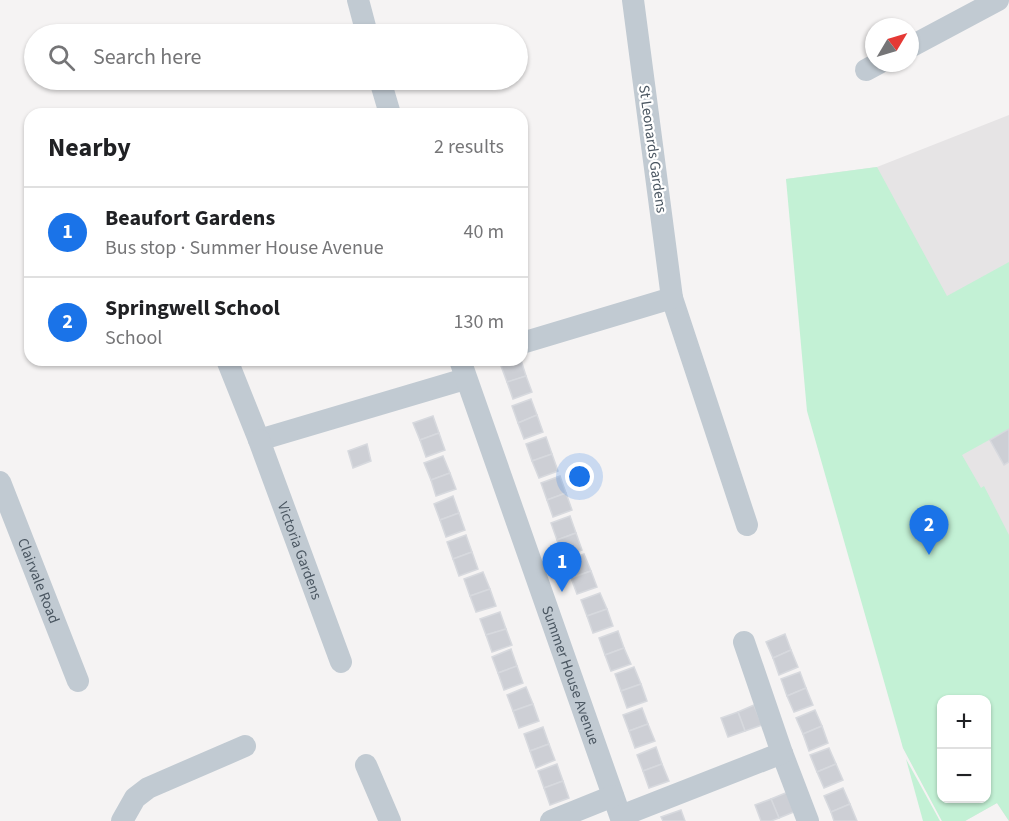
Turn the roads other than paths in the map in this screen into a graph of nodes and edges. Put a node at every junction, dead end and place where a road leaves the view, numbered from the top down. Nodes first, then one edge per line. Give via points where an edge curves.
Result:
1 (358, 0) edge
2 (633, 0) edge
3 (999, 0) edge
4 (365, 24) edge
5 (919, 42) edge
6 (383, 90) edge
7 (388, 108) edge
8 (672, 298) junction
9 (528, 341) edge
10 (229, 366) edge
11 (460, 366) edge
12 (463, 366) edge
13 (259, 440) junction
14 (0, 482) edge
15 (747, 525) dead end
16 (744, 642) dead end
17 (341, 662) dead end
18 (78, 681) dead end
19 (245, 746) dead end
20 (782, 753) junction
21 (366, 765) dead end
22 (619, 811) edge
23 (122, 821) edge
24 (390, 821) edge
25 (551, 821) edge
26 (808, 821) edge

1 - 4 street
2 - 8 street, St Leonards Gardens
3 - 5 street
6 - 7 street
8 - 9 street
8 - 15 street, St Leonards Gardens
10 - 13 street, Victoria Gardens
11 - 13 street
12 - 22 street, Summer House Avenue
13 - 17 street, Victoria Gardens
14 - 18 street, Clairvale Road
16 - 20 street
19 - 23 street via 148,788 135,798
20 - 22 street
20 - 26 street
21 - 24 street
22 - 25 street

